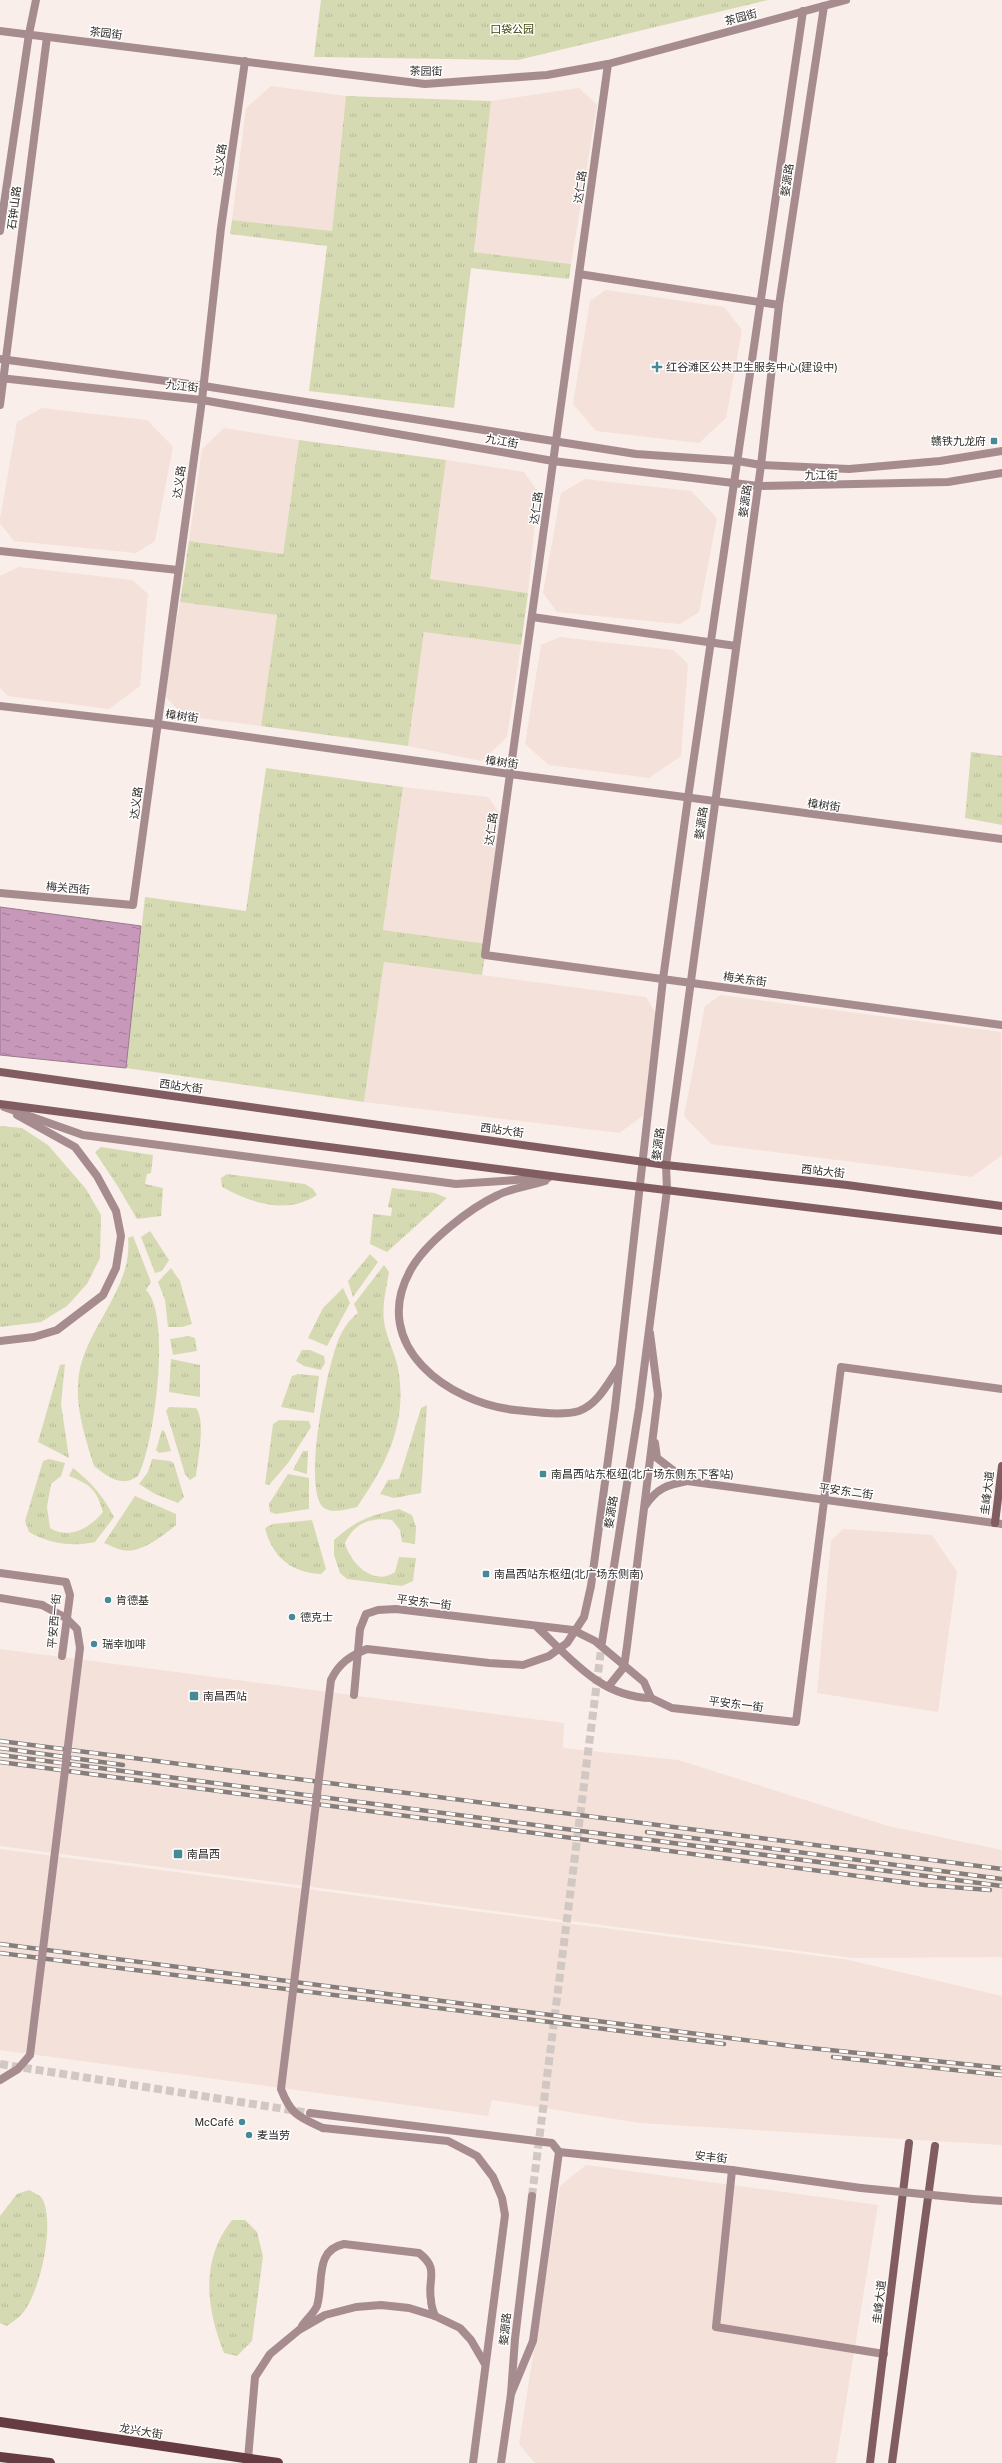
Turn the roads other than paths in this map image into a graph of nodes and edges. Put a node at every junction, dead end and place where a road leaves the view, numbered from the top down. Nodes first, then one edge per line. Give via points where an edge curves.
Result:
1 (36, 0) edge
2 (846, 0) edge
3 (824, 6) junction
4 (803, 11) junction
5 (0, 30) edge
6 (29, 34) junction
7 (47, 36) junction
8 (246, 61) junction
9 (608, 64) junction
10 (0, 231) edge
11 (579, 274) junction
12 (759, 302) junction
13 (780, 305) junction
14 (3, 359) edge
15 (2, 378) edge
16 (204, 386) junction
17 (202, 400) junction
18 (0, 405) edge
19 (556, 441) junction
20 (1002, 451) edge
21 (553, 461) junction
22 (738, 461) junction
23 (761, 465) junction
24 (1002, 473) edge
25 (736, 483) junction
26 (758, 486) junction
27 (0, 551) edge
28 (178, 570) junction
29 (532, 617) junction
30 (712, 642) junction
31 (736, 646) junction
32 (0, 706) edge
33 (157, 724) junction
34 (510, 774) junction
35 (688, 798) junction
36 (715, 802) junction
37 (1002, 839) edge
38 (0, 893) edge
39 (134, 905) joint
40 (485, 955) joint
41 (664, 979) junction
42 (690, 983) junction
43 (1002, 1025) edge
44 (0, 1072) edge
45 (0, 1105) edge
46 (645, 1161) junction
47 (666, 1165) junction
48 (559, 1177) junction
49 (641, 1186) junction
50 (667, 1190) junction
51 (1002, 1206) edge
52 (1002, 1231) edge
53 (650, 1329) junction
54 (0, 1341) edge
55 (619, 1367) junction
56 (1002, 1389) edge
57 (653, 1435) junction
58 (1002, 1466) edge
59 (687, 1481) junction
60 (825, 1499) junction
61 (644, 1508) junction
62 (998, 1524) edge
63 (0, 1573) edge
64 (0, 1598) edge
65 (538, 1628) junction
66 (602, 1642) tunnel mouth
67 (62, 1656) dead end
68 (624, 1667) junction
69 (608, 1686) junction
70 (354, 1695) dead end
71 (652, 1698) junction
72 (0, 2080) edge
73 (310, 2114) tunnel mouth
74 (909, 2143) dead end
75 (935, 2146) dead end
76 (559, 2152) junction
77 (732, 2170) junction
78 (532, 2196) tunnel mouth
79 (1002, 2201) edge
80 (435, 2316) junction
81 (299, 2330) junction
82 (884, 2354) junction
83 (485, 2364) junction
84 (512, 2394) junction
85 (0, 2422) edge
86 (0, 2457) edge
87 (248, 2459) junction
88 (26, 2461) edge
89 (50, 2463) edge
90 (278, 2463) edge
91 (473, 2463) edge
92 (501, 2463) edge
93 (870, 2463) edge
94 (892, 2463) edge

1 - 6 street, 石钟山路
2 - 3 street, 茶园街
3 - 4 street, 茶园街
3 - 13 street, 婺源路
4 - 9 street, 茶园街
4 - 12 street, 婺源路
5 - 6 street, 茶园街
6 - 7 street, 茶园街
6 - 10 street, 石钟山路
7 - 8 street, 茶园街
7 - 14 street, 石钟山路
8 - 9 street, 茶园街 via 425,84 547,75
8 - 16 street, 达义路 via 221,228
9 - 11 street, 达仁路
11 - 12 street
11 - 19 street, 达仁路
12 - 13 street
12 - 22 street, 婺源路
13 - 23 street, 婺源路
14 - 15 street, 石钟山路
14 - 16 street, 九江街
15 - 17 street, 九江街
15 - 18 street, 石钟山路
16 - 17 street, 达义路
16 - 19 street, 九江街
17 - 21 street, 九江街
17 - 28 street, 达义路
19 - 21 street, 达仁路
19 - 22 street, 九江街 via 636,454
20 - 23 street, 九江街 via 850,469
21 - 25 street, 九江街
21 - 29 street, 达仁路
22 - 23 street, 九江街
22 - 25 street, 婺源路
23 - 26 street, 婺源路
24 - 26 street, 九江街 via 948,482
25 - 26 street, 九江街
25 - 30 street, 婺源路
26 - 31 street, 婺源路
27 - 28 street
28 - 33 street, 达义路
29 - 30 street
29 - 34 street, 达仁路
30 - 31 street
30 - 35 street, 婺源路
31 - 36 street, 婺源路
32 - 33 street, 樟树街
33 - 34 street, 樟树街
33 - 39 street, 达义路
34 - 35 street, 樟树街
34 - 40 street, 达仁路
35 - 36 street, 樟树街
35 - 41 street, 婺源路
36 - 37 street, 樟树街
36 - 42 street, 婺源路
38 - 39 street, 梅关西街
40 - 41 street, 梅关东街
41 - 42 street, 梅关东街
41 - 46 street, 婺源路
42 - 43 street, 梅关东街
42 - 47 street, 婺源路
44 - 46 main road, 西站大街
45 - 48 main road
45 - 48 street via 83,1135 456,1184
45 - 54 street via 76,1147 97,1176 116,1211 121,1236 116,1268 103,1294 57,1330 34,1337
46 - 47 main road, 西站大街
46 - 49 street, 婺源路
47 - 50 street, 婺源路
47 - 51 main road, 西站大街 via 847,1185
48 - 49 main road
48 - 55 street via 499,1195 464,1216 427,1249 410,1271 402,1292 399,1311 402,1332 412,1356 433,1378 457,1394 498,1408 551,1412 579,1411 599,1398
49 - 50 main road
49 - 55 street, 婺源路
50 - 52 main road
50 - 53 street, 婺源路
53 - 57 street via 658,1395
53 - 66 street, 婺源路
55 - 83 street, 婺源路, bridge via 591,1586 584,1617 567,1643 549,1656 523,1665 367,1649 350,1656 336,1669 331,1680 281,2089 288,2106 299,2117 323,2128 448,2141 477,2156 493,2177 502,2198 505,2215
56 - 60 street via 841,1368
57 - 59 street via 657,1458
57 - 61 street
58 - 62 main road, 圭峰大道
59 - 60 street, 平安东二街
59 - 61 street via 670,1484 654,1493
60 - 62 street, 平安东二街
60 - 71 street, 平安东一街 via 796,1722 672,1708
61 - 68 street
63 - 67 street, 平安西一街 via 66,1582 70,1595
64 - 72 street, bridge via 42,1605 66,1618 77,1629 80,1648 30,2055 18,2069
65 - 68 street via 554,1626 573,1630 595,1641
65 - 69 street via 594,1680
65 - 70 street, 平安东一街 via 396,1609 366,1614 360,1629
68 - 69 street
68 - 71 street via 644,1682
69 - 71 street via 632,1698
73 - 76 street via 552,2143
74 - 82 main road, 圭峰大道
75 - 94 main road
76 - 77 street, 安丰街
76 - 84 street via 533,2341
77 - 79 street, 安丰街, bridge via 861,2188
77 - 82 street via 716,2326
78 - 84 street, 婺源路 via 514,2340
80 - 81 street via 402,2307 356,2307 325,2315
80 - 81 street via 430,2299 432,2268 428,2260 419,2253 344,2244 334,2246 327,2252 323,2260 316,2307
80 - 83 street via 460,2328 471,2340
81 - 87 street via 270,2354 255,2377
82 - 93 main road, 圭峰大道
83 - 91 street, 婺源路
84 - 92 street, 婺源路
85 - 87 main road, 龙兴大街
86 - 88 main road
87 - 90 main road, 龙兴大街
88 - 89 main road

